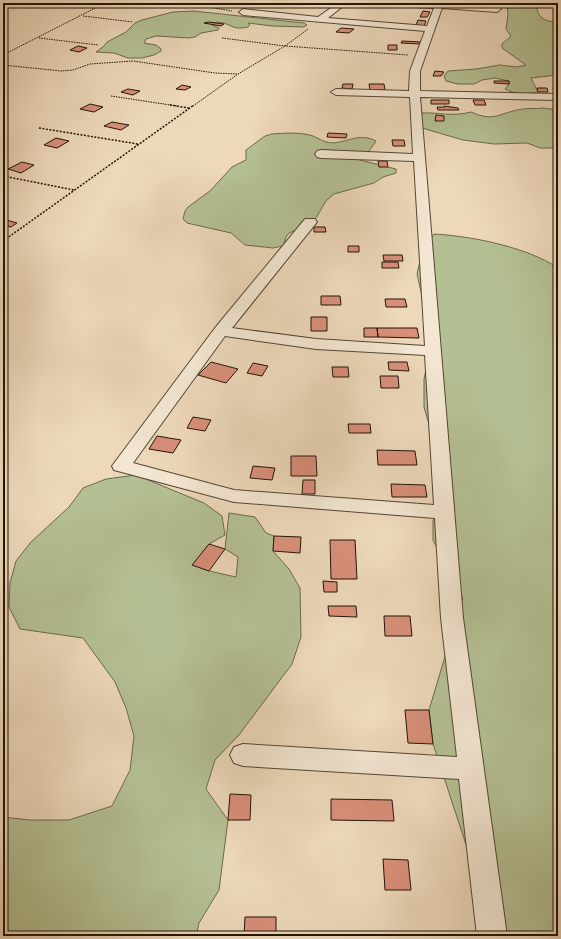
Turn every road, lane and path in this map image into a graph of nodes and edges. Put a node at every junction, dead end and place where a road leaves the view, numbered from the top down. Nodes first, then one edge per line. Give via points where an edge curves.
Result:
1 (105, 3) edge
2 (184, 3) edge
3 (343, 3) edge
4 (396, 3) edge
5 (439, 5) edge
6 (497, 9) dead end
7 (243, 12) joint
8 (82, 16) junction
9 (320, 20) junction
10 (133, 22) dead end
11 (430, 29) junction
12 (38, 38) junction
13 (222, 38) dead end
14 (98, 45) dead end
15 (285, 46) junction
16 (3, 55) edge
17 (420, 56) junction
18 (3, 65) edge
19 (238, 74) junction
20 (336, 92) dead end
21 (415, 94) junction
22 (111, 96) dead end
23 (558, 97) edge
24 (190, 108) junction
25 (40, 128) dead end
26 (138, 144) junction
27 (321, 154) dead end
28 (419, 158) junction
29 (3, 176) edge
30 (74, 190) junction
31 (310, 222) dead end
32 (3, 241) edge
33 (221, 331) junction
34 (433, 350) junction
35 (445, 512) junction
36 (242, 755) dead end
37 (471, 769) junction
38 (492, 936) edge

1 - 8 path
2 - 7 path
3 - 9 street
4 - 5 street
5 - 6 street
5 - 11 street
7 - 9 street
8 - 10 path
8 - 12 path
9 - 11 street
9 - 15 path
11 - 17 street
12 - 14 path
12 - 16 path
13 - 15 path
15 - 17 path
15 - 19 path
17 - 21 street via 415,71
18 - 19 path via 61,71 90,64 133,61
19 - 24 path
20 - 21 street
21 - 23 street
21 - 28 street
22 - 24 path
24 - 26 path
25 - 26 path
26 - 30 path
27 - 28 street
28 - 34 street
29 - 30 path
30 - 32 path
31 - 33 street
33 - 34 street via 316,344
33 - 35 street via 121,466 234,496
34 - 35 street
35 - 37 street via 452,618
36 - 37 street
37 - 38 street

